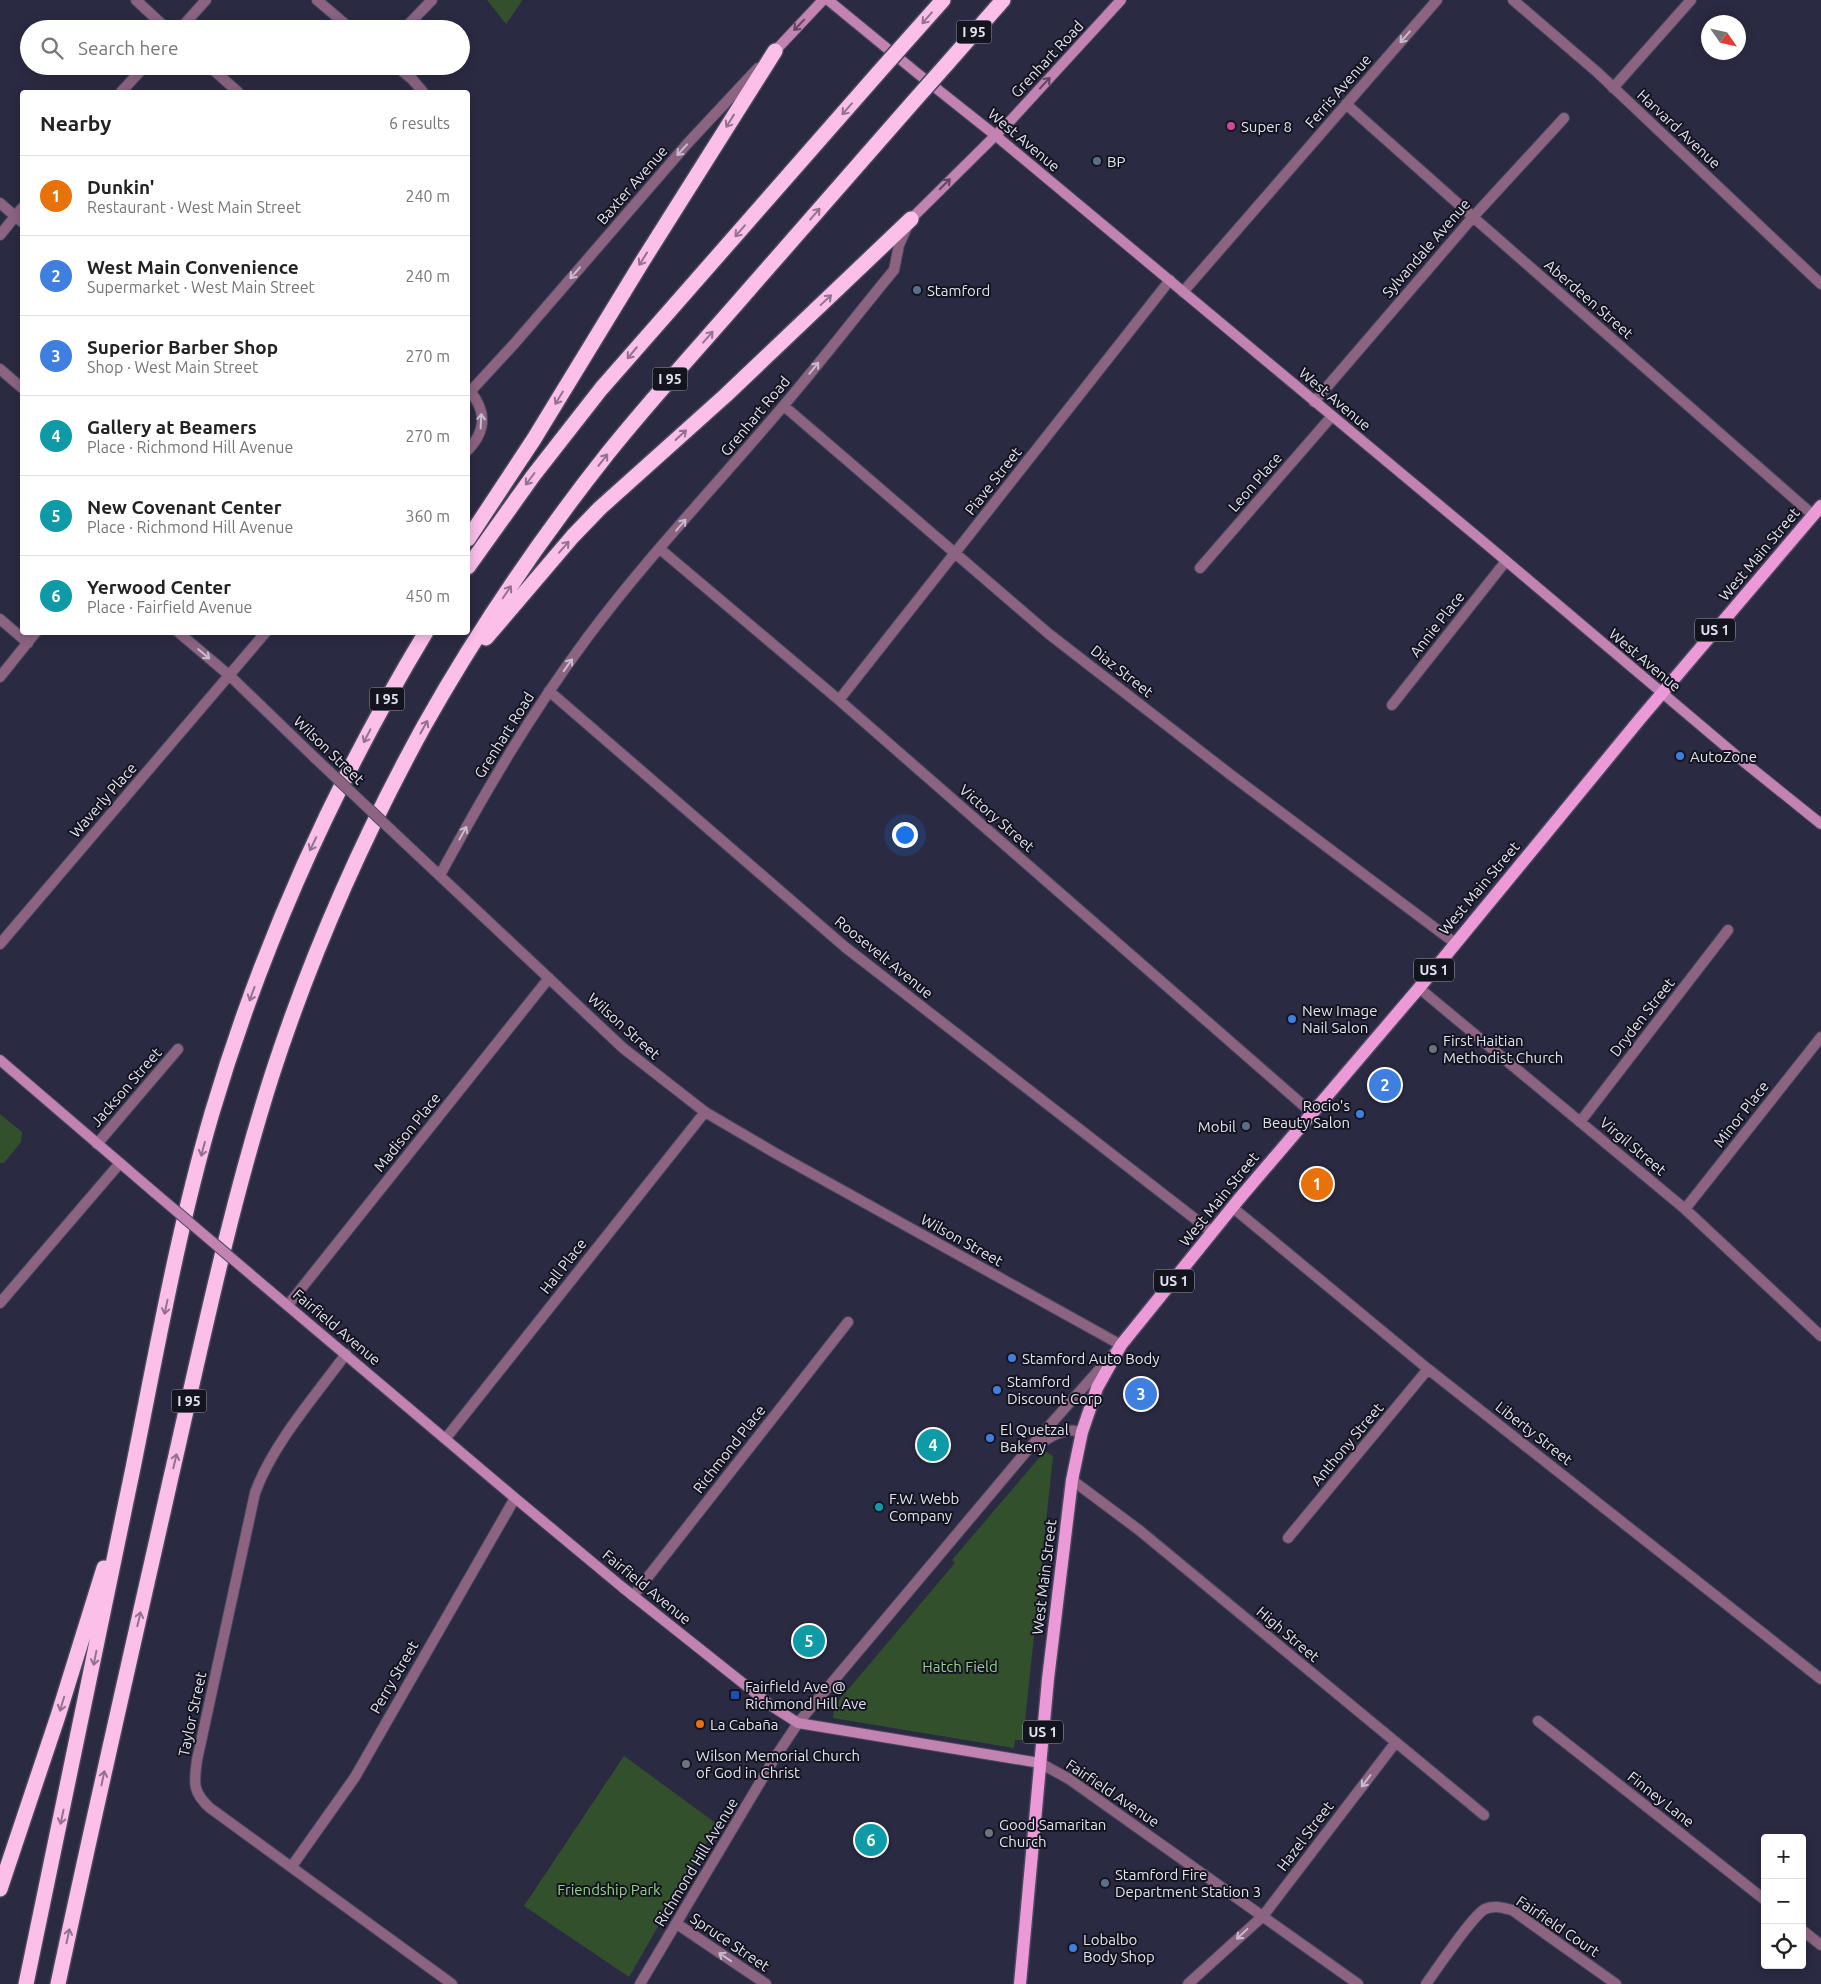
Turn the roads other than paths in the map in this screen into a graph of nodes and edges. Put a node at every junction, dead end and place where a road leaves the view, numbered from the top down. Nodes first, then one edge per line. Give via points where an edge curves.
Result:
1 (136, 0) edge
2 (206, 0) edge
3 (317, 0) edge
4 (432, 0) edge
5 (823, 0) edge
6 (828, 0) edge
7 (943, 0) edge
8 (1003, 0) edge
9 (1121, 0) edge
10 (1437, 0) edge
11 (1513, 0) edge
12 (1691, 0) edge
13 (157, 20) edge
14 (188, 20) edge
15 (340, 20) edge
16 (413, 20) edge
17 (774, 51) junction
18 (137, 75) edge
19 (219, 75) edge
20 (407, 75) edge
21 (1613, 88) junction
22 (123, 90) edge
23 (236, 90) edge
24 (422, 90) edge
25 (1346, 104) junction
26 (1564, 118) dead end
27 (995, 135) junction
28 (0, 202) edge
29 (20, 215) edge
30 (1472, 217) junction
31 (911, 219) junction
32 (0, 235) edge
33 (1170, 280) junction
34 (1821, 284) edge
35 (1183, 292) junction
36 (0, 369) edge
37 (20, 386) edge
38 (470, 392) edge
39 (470, 394) edge
40 (1314, 402) junction
41 (784, 406) junction
42 (1332, 416) junction
43 (470, 448) edge
44 (1817, 511) edge
45 (470, 536) edge
46 (660, 549) junction
47 (955, 554) junction
48 (1506, 561) junction
49 (470, 564) edge
50 (1200, 568) dead end
51 (0, 619) edge
52 (34, 635) edge
53 (182, 635) edge
54 (264, 635) edge
55 (418, 635) edge
56 (424, 635) edge
57 (28, 643) junction
58 (230, 676) junction
59 (0, 677) edge
60 (453, 677) junction
61 (549, 691) junction
62 (1662, 693) junction
63 (839, 700) junction
64 (1392, 705) dead end
65 (382, 707) junction
66 (1821, 824) edge
67 (440, 875) junction
68 (1728, 930) dead end
69 (1455, 942) junction
70 (0, 944) edge
71 (549, 978) junction
72 (1419, 988) junction
73 (1821, 1037) edge
74 (178, 1049) dead end
75 (0, 1060) edge
76 (705, 1112) junction
77 (1312, 1113) junction
78 (1580, 1122) junction
79 (97, 1144) junction
80 (120, 1163) junction
81 (1232, 1207) junction
82 (1685, 1209) junction
83 (1212, 1232) junction
84 (0, 1303) edge
85 (288, 1305) junction
86 (848, 1322) dead end
87 (1821, 1336) edge
88 (1121, 1345) junction
89 (346, 1354) junction
90 (1428, 1369) junction
91 (1082, 1432) junction
92 (446, 1438) junction
93 (1025, 1453) junction
94 (1072, 1480) junction
95 (128, 1490) junction
96 (515, 1498) junction
97 (1288, 1538) dead end
98 (633, 1596) junction
99 (1821, 1679) edge
100 (1538, 1721) dead end
101 (798, 1723) junction
102 (1396, 1742) junction
103 (1040, 1763) junction
104 (1484, 1815) dead end
105 (292, 1866) junction
106 (0, 1889) edge
107 (1761, 1897) edge
108 (1263, 1916) junction
109 (677, 1924) junction
110 (1806, 1933) edge
111 (1821, 1945) edge
112 (26, 1984) edge
113 (58, 1984) edge
114 (452, 1984) edge
115 (640, 1984) edge
116 (766, 1984) edge
117 (1020, 1984) edge
118 (1188, 1984) edge
119 (1358, 1984) edge
120 (1426, 1984) edge
121 (1616, 1984) edge

1 - 13 street
2 - 14 street
3 - 15 street
4 - 16 street
5 -> 17 main road, Baxter Avenue
6 - 27 main road, West Avenue
7 -> 49 highway, bridge via 601,389
60 -> 8 highway, I 95, bridge via 537,548 608,453
27 -> 9 main road, Grenhart Road
10 -> 25 street, Ferris Avenue
11 - 21 street, Harvard Avenue
12 - 21 street
17 -> 38 street, Baxter Avenue via 674,158
17 -> 45 highway via 534,439
18 - 22 street
19 - 23 street
20 - 24 street
21 - 34 street, Harvard Avenue
25 - 30 street, Aberdeen Street
25 - 35 street, Ferris Avenue
26 - 30 street, Sylvandale Avenue
31 -> 27 main road, Grenhart Road
27 - 33 main road, West Avenue
28 - 29 street
29 - 32 street
30 - 40 street, Sylvandale Avenue
30 - 44 street, Aberdeen Street
41 -> 31 street, Grenhart Road via 894,270 899,245
60 -> 31 highway via 600,508 726,395
33 - 35 main road, West Avenue
33 - 47 street, Piave Street
35 - 40 main road, West Avenue
36 - 37 street
43 -> 39 street via 482,426 477,399
40 - 42 main road, West Avenue
46 -> 41 street, Grenhart Road
41 - 47 street, Diaz Street
42 - 48 main road, West Avenue
42 - 50 street, Leon Place
44 - 62 main road, West Main Street / US 1
61 -> 46 street, Grenhart Road via 587,638
46 - 63 street, Victory Street
47 - 63 street, Piave Street
47 - 69 street, Diaz Street via 1049,634
48 - 62 main road, West Avenue
48 - 64 street, Annie Place
51 - 57 street
52 - 57 street
53 -> 58 street, Wilson Street
54 - 58 street
55 - 65 highway
56 - 65 highway, I 95
57 - 59 street
58 - 67 street, Wilson Street, bridge
58 - 70 street, Waverly Place
113 -> 60 highway, I 95 via 205,1330 262,1109 290,1022 333,913 399,772
67 -> 61 street, Grenhart Road via 496,774
61 - 83 street, Roosevelt Avenue via 845,947
62 - 66 main road, West Avenue
62 - 69 main road, West Main Street / US 1
63 - 77 street, Victory Street
65 -> 95 highway, I 95 via 304,864 266,958 212,1113 185,1219
67 - 71 street, Wilson Street
68 - 78 street, Dryden Street
69 - 72 main road, West Main Street / US 1
71 - 76 street, Wilson Street via 622,1048
71 - 85 street, Madison Place
72 - 77 main road, West Main Street / US 1
72 - 78 street, Virgil Street
73 - 82 street, Minor Place
74 - 79 street, Jackson Street
75 - 79 main road, Fairfield Avenue
76 - 88 street, Wilson Street
76 - 92 street, Hall Place
77 - 81 main road, West Main Street / US 1
78 - 82 street, Virgil Street
79 - 80 main road, Fairfield Avenue
80 - 84 street
80 - 85 main road, Fairfield Avenue, bridge
81 - 83 main road, West Main Street / US 1
81 - 90 street, Liberty Street
82 - 87 street, Virgil Street
83 - 88 main road, West Main Street / US 1
85 - 89 main road, Fairfield Avenue
86 - 98 street, Richmond Place
88 - 91 main road, West Main Street / US 1 via 1097,1388
88 - 93 street, Richmond Hill Avenue
89 - 92 main road, Fairfield Avenue
89 - 105 street, Taylor Street via 274,1454 255,1493 194,1778 195,1788 203,1802
90 - 97 street, Anthony Street
90 - 99 street, Liberty Street
91 - 93 street, Richmond Hill Avenue via 1071,1429 1057,1433
91 - 94 main road, West Main Street / US 1
92 - 96 main road, Fairfield Avenue
93 - 101 street, Richmond Hill Avenue
94 - 102 street, High Street via 1139,1530
94 - 103 main road, West Main Street / US 1
95 -> 106 highway
95 -> 112 highway, I 95
96 - 98 main road, Fairfield Avenue
96 - 105 street, Perry Street via 355,1777
98 - 101 main road, Fairfield Avenue via 773,1707
100 - 107 street, Finney Lane
101 - 103 main road, Fairfield Avenue
101 - 109 street, Richmond Hill Avenue
102 - 104 street, High Street
102 -> 108 street, Hazel Street
103 - 108 street, Fairfield Avenue via 1069,1779
103 - 117 main road, West Main Street / US 1
105 - 114 street, Taylor Street
108 -> 118 street, Hazel Street
108 - 119 street, Fairfield Avenue
109 - 115 street, Richmond Hill Avenue
116 -> 109 street, Spruce Street
110 - 111 street
120 - 121 street, Fairfield Court via 1473,1922 1484,1910 1496,1906 1512,1910

